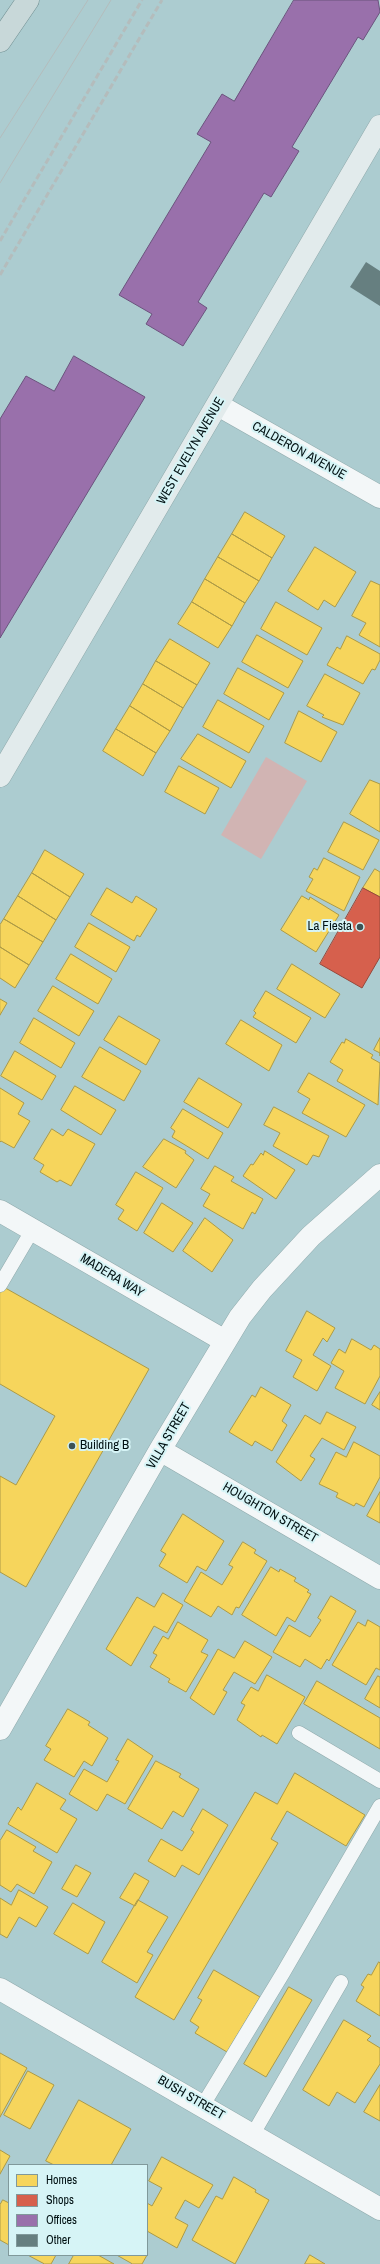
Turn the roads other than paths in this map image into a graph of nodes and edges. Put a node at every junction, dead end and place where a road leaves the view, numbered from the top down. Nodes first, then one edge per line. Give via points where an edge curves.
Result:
1 (28, 0) edge
2 (0, 42) edge
3 (380, 126) edge
4 (218, 405) junction
5 (380, 497) edge
6 (0, 776) edge
7 (380, 1175) edge
8 (0, 1211) edge
9 (33, 1229) junction
10 (0, 1285) edge
11 (225, 1341) junction
12 (160, 1450) junction
13 (380, 1578) edge
14 (0, 1729) edge
15 (299, 1733) dead end
16 (380, 1781) edge
17 (380, 1806) edge
18 (341, 1982) dead end
19 (1, 1992) edge
20 (203, 2105) junction
21 (253, 2134) junction
22 (380, 2209) edge

1 - 2 highway
3 - 4 main road, WEST EVELYN AVENUE
4 - 5 street, CALDERON AVENUE
4 - 6 main road, WEST EVELYN AVENUE
7 - 11 street, VILLA STREET via 291,1256 262,1289
8 - 9 street, MADERA WAY
9 - 10 lane
9 - 11 street, MADERA WAY
11 - 12 street, VILLA STREET
12 - 13 street, HOUGHTON STREET
12 - 14 street, VILLA STREET
15 - 16 lane
17 - 20 lane
18 - 21 lane
19 - 20 street, BUSH STREET
20 - 21 street, BUSH STREET
21 - 22 street, BUSH STREET

